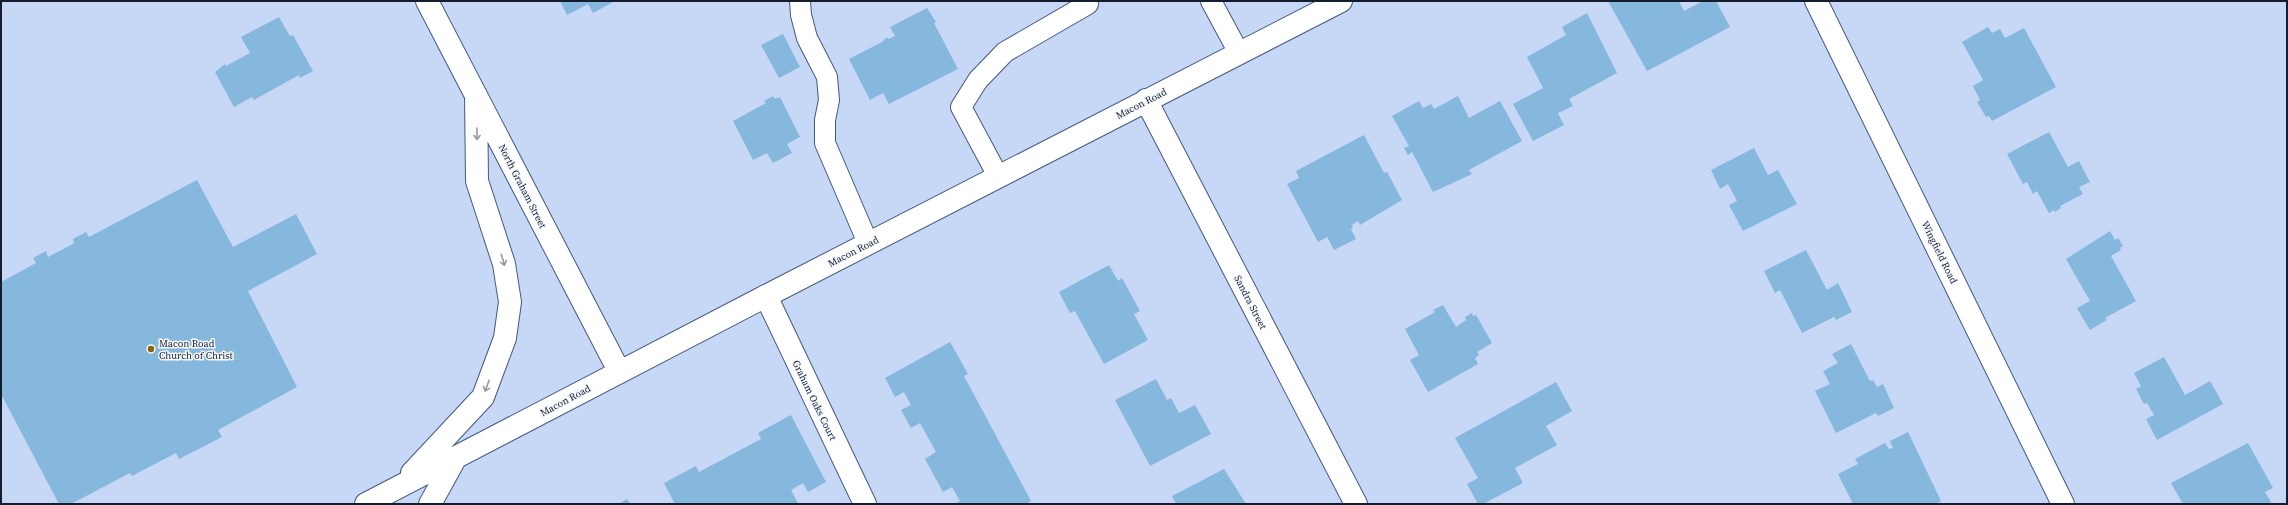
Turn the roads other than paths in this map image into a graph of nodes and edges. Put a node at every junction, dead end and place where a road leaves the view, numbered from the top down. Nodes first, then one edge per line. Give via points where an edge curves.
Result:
1 (427, 1) edge
2 (800, 1) edge
3 (1211, 1) edge
4 (1341, 1) edge
5 (1816, 1) edge
6 (1090, 2) edge
7 (1239, 53) junction
8 (476, 95) junction
9 (1146, 100) junction
10 (998, 176) junction
11 (868, 243) junction
12 (766, 296) junction
13 (619, 371) junction
14 (456, 457) junction
15 (400, 486) junction
16 (366, 504) edge
17 (430, 504) edge
18 (865, 504) edge
19 (1356, 504) edge
20 (2063, 504) edge

1 - 8 main road, North Graham Street
2 - 11 lane via 807,38 827,77 829,100 825,120 825,143
3 - 7 lane
4 - 7 main road, Macon Road
5 - 20 main road, Wingfield Road
6 - 10 lane via 1005,52 978,80 961,107
7 - 9 main road, Macon Road
8 - 13 main road, North Graham Street
8 -> 15 main road via 477,181 504,264 510,302 505,338 483,397
9 - 10 main road, Macon Road
9 - 19 main road, Sandra Street
10 - 11 main road, Macon Road
11 - 12 main road, Macon Road
12 - 13 main road, Macon Road
12 - 18 main road, Graham Oaks Court
13 - 14 main road, Macon Road
14 - 15 main road, Macon Road
14 - 17 main road
15 - 16 main road, Macon Road

